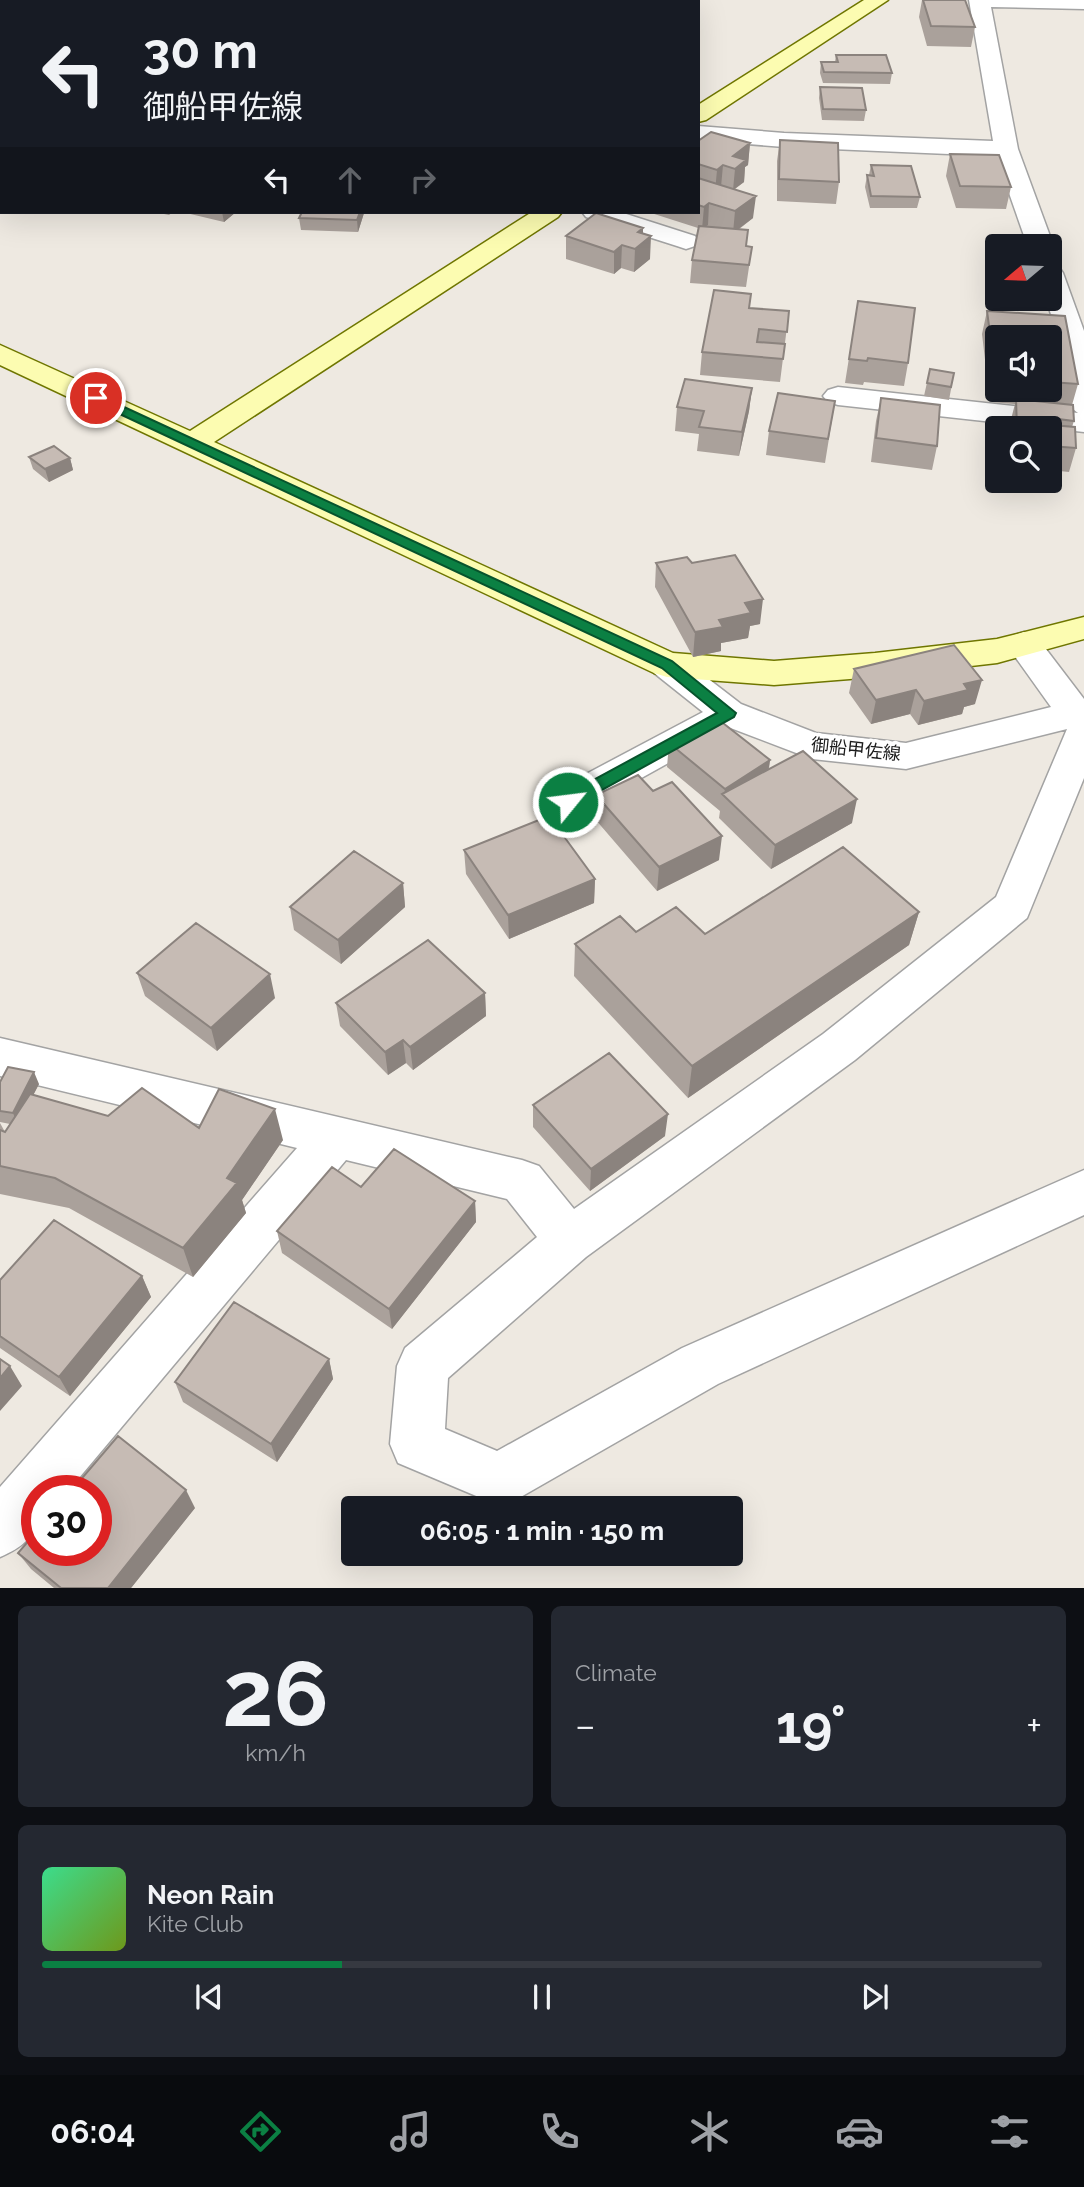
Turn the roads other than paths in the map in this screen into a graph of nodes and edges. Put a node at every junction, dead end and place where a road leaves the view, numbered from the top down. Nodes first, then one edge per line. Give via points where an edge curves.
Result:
1 (878, 0) edge
2 (979, 1) edge
3 (1084, 3) edge
4 (702, 109) edge
5 (700, 133) edge
6 (1006, 149) junction
7 (546, 214) edge
8 (601, 214) edge
9 (1036, 234) edge
10 (686, 241) dead end
11 (1062, 307) edge
12 (0, 354) edge
13 (838, 396) dead end
14 (1084, 405) edge
15 (1084, 423) edge
16 (193, 442) junction
17 (1084, 628) edge
18 (1024, 644) junction
19 (667, 664) junction
20 (728, 713) junction
21 (1081, 719) edge
22 (568, 802) dead end
23 (0, 1057) edge
24 (336, 1137) junction
25 (1084, 1192) edge
26 (569, 1241) junction
27 (0, 1529) edge

1 - 4 main road
2 - 3 street
2 - 6 street
5 - 6 street
6 - 9 street
7 - 16 main road
8 - 10 street
11 - 14 street via 1073,338
12 - 16 main road, 御船甲佐線
13 - 15 street
16 - 19 main road, 御船甲佐線
17 - 18 main road
18 - 19 main road via 997,652 774,673
18 - 21 street
19 - 20 street, 御船甲佐線
20 - 21 street, 御船甲佐線 via 812,747 906,756
20 - 22 street
21 - 26 street via 1012,907 839,1047
23 - 24 street
24 - 26 street via 522,1181
24 - 27 street
25 - 26 street via 700,1366 500,1479 418,1444 423,1366

